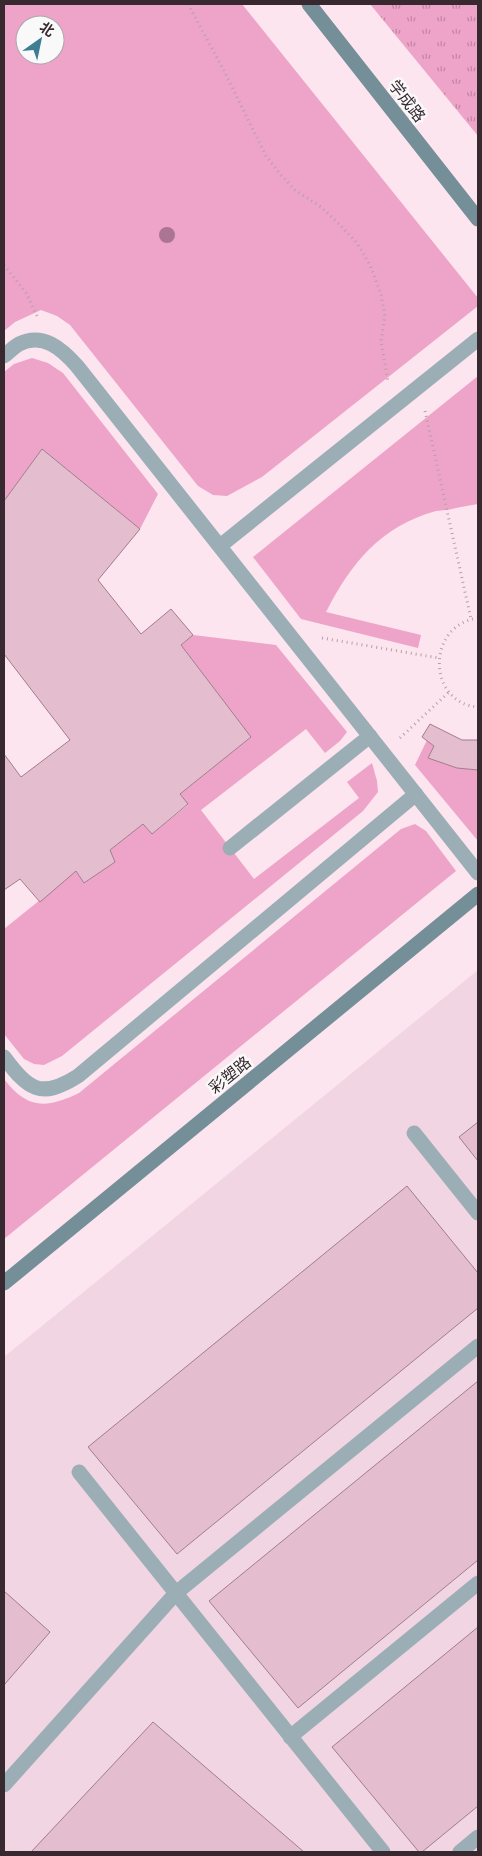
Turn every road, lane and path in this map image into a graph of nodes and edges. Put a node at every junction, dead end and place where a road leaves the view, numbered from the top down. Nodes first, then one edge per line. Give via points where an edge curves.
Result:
1 (188, 4) edge
2 (309, 4) edge
3 (478, 219) edge
4 (4, 264) edge
5 (478, 339) edge
6 (44, 342) junction
7 (4, 356) edge
8 (420, 386) junction
9 (394, 407) junction
10 (220, 546) junction
11 (478, 618) edge
12 (471, 620) junction
13 (288, 632) junction
14 (439, 658) junction
15 (449, 692) junction
16 (478, 708) edge
17 (370, 736) junction
18 (384, 754) junction
19 (416, 794) junction
20 (230, 848) dead end
21 (478, 873) edge
22 (478, 894) edge
23 (4, 1058) edge
24 (414, 1133) dead end
25 (478, 1213) edge
26 (4, 1283) edge
27 (478, 1346) edge
28 (79, 1472) dead end
29 (478, 1583) edge
30 (176, 1593) junction
31 (290, 1738) junction
32 (4, 1785) edge
33 (478, 1837) edge
34 (382, 1852) edge
35 (460, 1852) edge

1 - 9 path via 266,156 295,190 338,223 358,244 370,265 383,301 385,316 381,341
2 - 3 street, 学成路
4 - 6 path via 26,293 39,320
5 - 8 lane
6 - 7 lane via 35,339 19,344
6 - 10 lane via 52,343 77,366
8 - 9 lane
8 - 12 path
9 - 10 lane
10 - 13 lane
11 - 12 path
12 - 14 path via 457,626 447,637
13 - 14 path
13 - 17 lane
14 - 15 path via 442,679
15 - 16 path via 460,702
15 - 18 path
17 - 18 lane
17 - 20 lane
18 - 19 lane
19 - 21 lane
19 - 23 lane via 68,1083 35,1089 22,1081
22 - 26 street, 彩塑路
24 - 25 lane
27 - 30 lane
28 - 30 lane
29 - 31 lane
30 - 31 lane
30 - 32 lane
31 - 34 lane
33 - 35 lane

